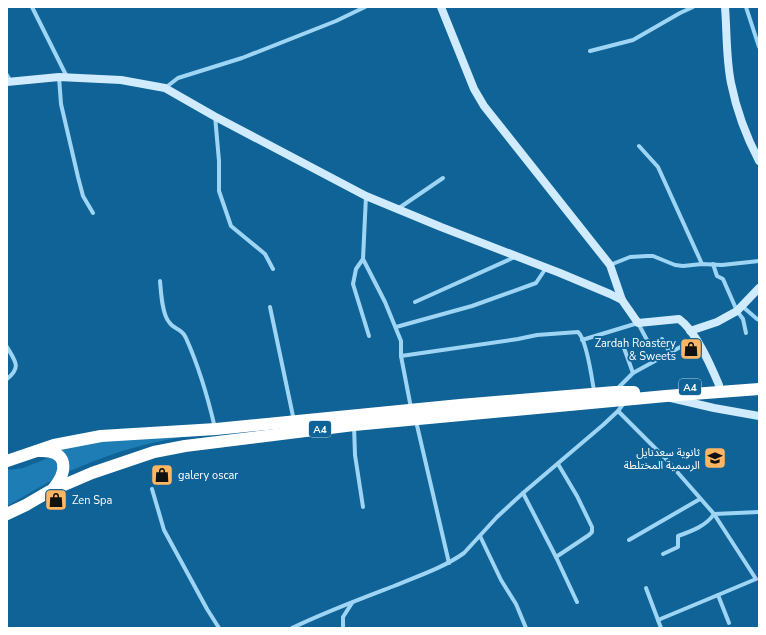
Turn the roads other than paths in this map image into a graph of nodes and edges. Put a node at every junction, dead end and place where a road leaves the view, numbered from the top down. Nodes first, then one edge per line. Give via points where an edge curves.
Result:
1 (32, 7) edge
2 (365, 7) edge
3 (441, 7) edge
4 (693, 7) edge
5 (725, 7) edge
6 (746, 7) edge
7 (759, 47) edge
8 (590, 51) dead end
9 (59, 77) junction
10 (67, 77) junction
11 (8, 80) edge
12 (165, 88) junction
13 (214, 116) junction
14 (640, 146) dead end
15 (759, 161) edge
16 (444, 178) dead end
17 (366, 196) junction
18 (398, 209) junction
19 (93, 213) dead end
20 (516, 256) junction
21 (363, 259) junction
22 (759, 261) edge
23 (702, 264) junction
24 (713, 264) junction
25 (610, 265) junction
26 (546, 268) junction
27 (273, 270) dead end
28 (160, 281) dead end
29 (759, 288) edge
30 (622, 300) junction
31 (415, 302) dead end
32 (270, 307) dead end
33 (739, 309) junction
34 (759, 320) edge
35 (638, 323) junction
36 (396, 327) junction
37 (690, 331) junction
38 (746, 333) dead end
39 (369, 336) dead end
40 (695, 339) junction
41 (582, 340) junction
42 (7, 347) edge
43 (624, 348) dead end
44 (670, 353) junction
45 (401, 356) junction
46 (633, 373) junction
47 (7, 379) edge
48 (759, 381) edge
49 (719, 385) junction
50 (759, 389) edge
51 (595, 394) junction
52 (621, 395) junction
53 (666, 396) junction
54 (618, 411) junction
55 (413, 414) junction
56 (759, 416) edge
57 (354, 420) junction
58 (294, 421) junction
59 (216, 429) junction
60 (34, 451) junction
61 (7, 460) edge
62 (558, 464) junction
63 (152, 490) dead end
64 (50, 492) junction
65 (523, 493) junction
66 (700, 499) junction
67 (363, 507) dead end
68 (759, 512) edge
69 (714, 514) junction
70 (7, 516) edge
71 (480, 536) junction
72 (629, 540) dead end
73 (663, 554) dead end
74 (556, 556) junction
75 (449, 562) junction
76 (646, 588) dead end
77 (718, 595) junction
78 (352, 602) junction
79 (577, 602) dead end
80 (658, 620) junction
81 (729, 623) dead end
82 (219, 628) edge
83 (292, 628) edge
84 (343, 628) edge
85 (526, 628) edge
86 (661, 628) edge

1 - 10 street
2 - 12 street via 242,58 178,78
3 - 25 street via 474,89 484,106
4 - 8 street via 633,40
5 - 15 street via 731,83
6 - 7 street
9 - 10 street
9 - 11 street
9 - 19 street via 61,104 78,177 83,196
10 - 12 street via 121,80
12 - 13 street
13 - 17 street
13 - 27 street via 219,191 231,226 265,254
14 - 23 street via 658,166
16 - 18 street
17 - 18 street
17 - 21 street
18 - 20 street
20 - 26 street
20 - 31 street
21 - 36 street
21 - 39 street via 356,270 353,284
22 - 24 street via 731,265
23 - 24 street
23 - 25 street via 675,265 648,256 630,257
24 - 33 street via 717,276 724,279
25 - 30 street
26 - 30 street
26 - 36 street via 536,283 472,306
28 - 59 street via 165,315 170,324 181,330 186,337
29 - 33 street
30 - 35 street
32 - 58 street
33 - 34 street
33 - 37 street via 717,322
33 - 38 street
35 - 37 street via 678,319
35 - 41 street
35 - 44 street via 651,344 662,339
36 - 45 street via 401,341
37 - 40 street
40 - 44 street
40 - 49 street via 709,361
41 - 45 street via 578,332 536,335
41 - 51 street
42 - 47 street via 17,366 14,374
43 - 46 street
44 - 46 street
45 - 55 street
46 - 52 street
48 - 49 highway, A4
49 - 52 highway, A4
50 - 53 highway, A4
51 - 52 highway, A4
51 - 55 highway, A4
52 - 53 highway, A4
52 - 54 street
52 - 55 highway, A4
53 - 56 street via 679,401
54 - 62 street
54 - 66 street via 665,458
55 - 57 highway, A4
55 - 75 street
57 - 58 highway, A4
57 - 64 highway, A4 via 154,452 92,473
57 - 67 street
58 - 59 highway, A4
59 - 60 highway, A4 via 101,436 64,442
60 - 61 highway, A4
60 - 64 highway via 49,451 61,460 63,474
62 - 65 street
62 - 74 street via 577,496 592,530 589,535
63 - 82 street via 164,530
64 - 70 highway, A4
65 - 71 street
65 - 74 street
66 - 69 street
66 - 72 street
68 - 69 street
69 - 73 street via 695,530 678,536 678,547
69 - 77 street via 756,579
71 - 75 street via 464,553
71 - 85 street
74 - 79 street
75 - 78 street via 430,572
76 - 80 street
77 - 80 street
77 - 81 street
78 - 83 street
78 - 84 street via 344,613
80 - 86 street

